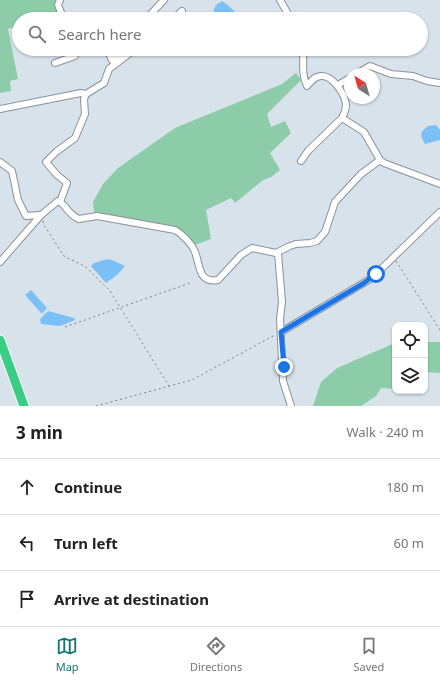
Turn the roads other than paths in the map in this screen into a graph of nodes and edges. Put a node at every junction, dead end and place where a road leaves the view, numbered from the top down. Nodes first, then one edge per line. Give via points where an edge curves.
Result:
1 (60, 0) edge
2 (164, 0) edge
3 (280, 0) edge
4 (61, 12) edge
5 (153, 12) edge
6 (288, 12) edge
7 (75, 56) edge
8 (110, 56) edge
9 (122, 56) edge
10 (126, 56) edge
11 (304, 56) edge
12 (55, 63) dead end
13 (380, 70) edge
14 (344, 82) edge
15 (440, 83) edge
16 (338, 85) junction
17 (86, 94) junction
18 (0, 109) edge
19 (342, 118) junction
20 (380, 160) junction
21 (301, 161) dead end
22 (0, 162) edge
23 (440, 184) edge
24 (60, 202) junction
25 (440, 212) edge
26 (41, 216) junction
27 (278, 253) junction
28 (0, 262) edge
29 (281, 332) junction
30 (0, 340) edge
31 (0, 357) edge
32 (18, 406) edge
33 (24, 406) edge
34 (291, 406) edge

1 - 4 street via 58,5
2 - 5 street
3 - 6 street
7 - 12 street
8 - 9 street via 112,60
10 - 17 street via 109,69 104,83
11 - 16 street via 302,74 307,86 322,76
13 - 15 street
14 - 16 street
16 - 19 street via 346,104
17 - 18 street
17 - 24 street via 85,114 75,138 46,162 67,183
19 - 20 street via 364,132
19 - 21 street
20 - 23 street
20 - 27 street via 361,174 335,202 325,232 318,239 310,244 290,246
22 - 26 street via 12,171 18,200 26,216
24 - 26 street via 56,202
24 - 27 street via 68,212 79,219 97,216 175,230 194,251 201,273 209,280 220,279 241,255 252,248
25 - 29 street via 367,281
26 - 28 street
27 - 29 street via 282,302
29 - 34 street via 283,381
30 - 33 highway
31 - 32 highway

